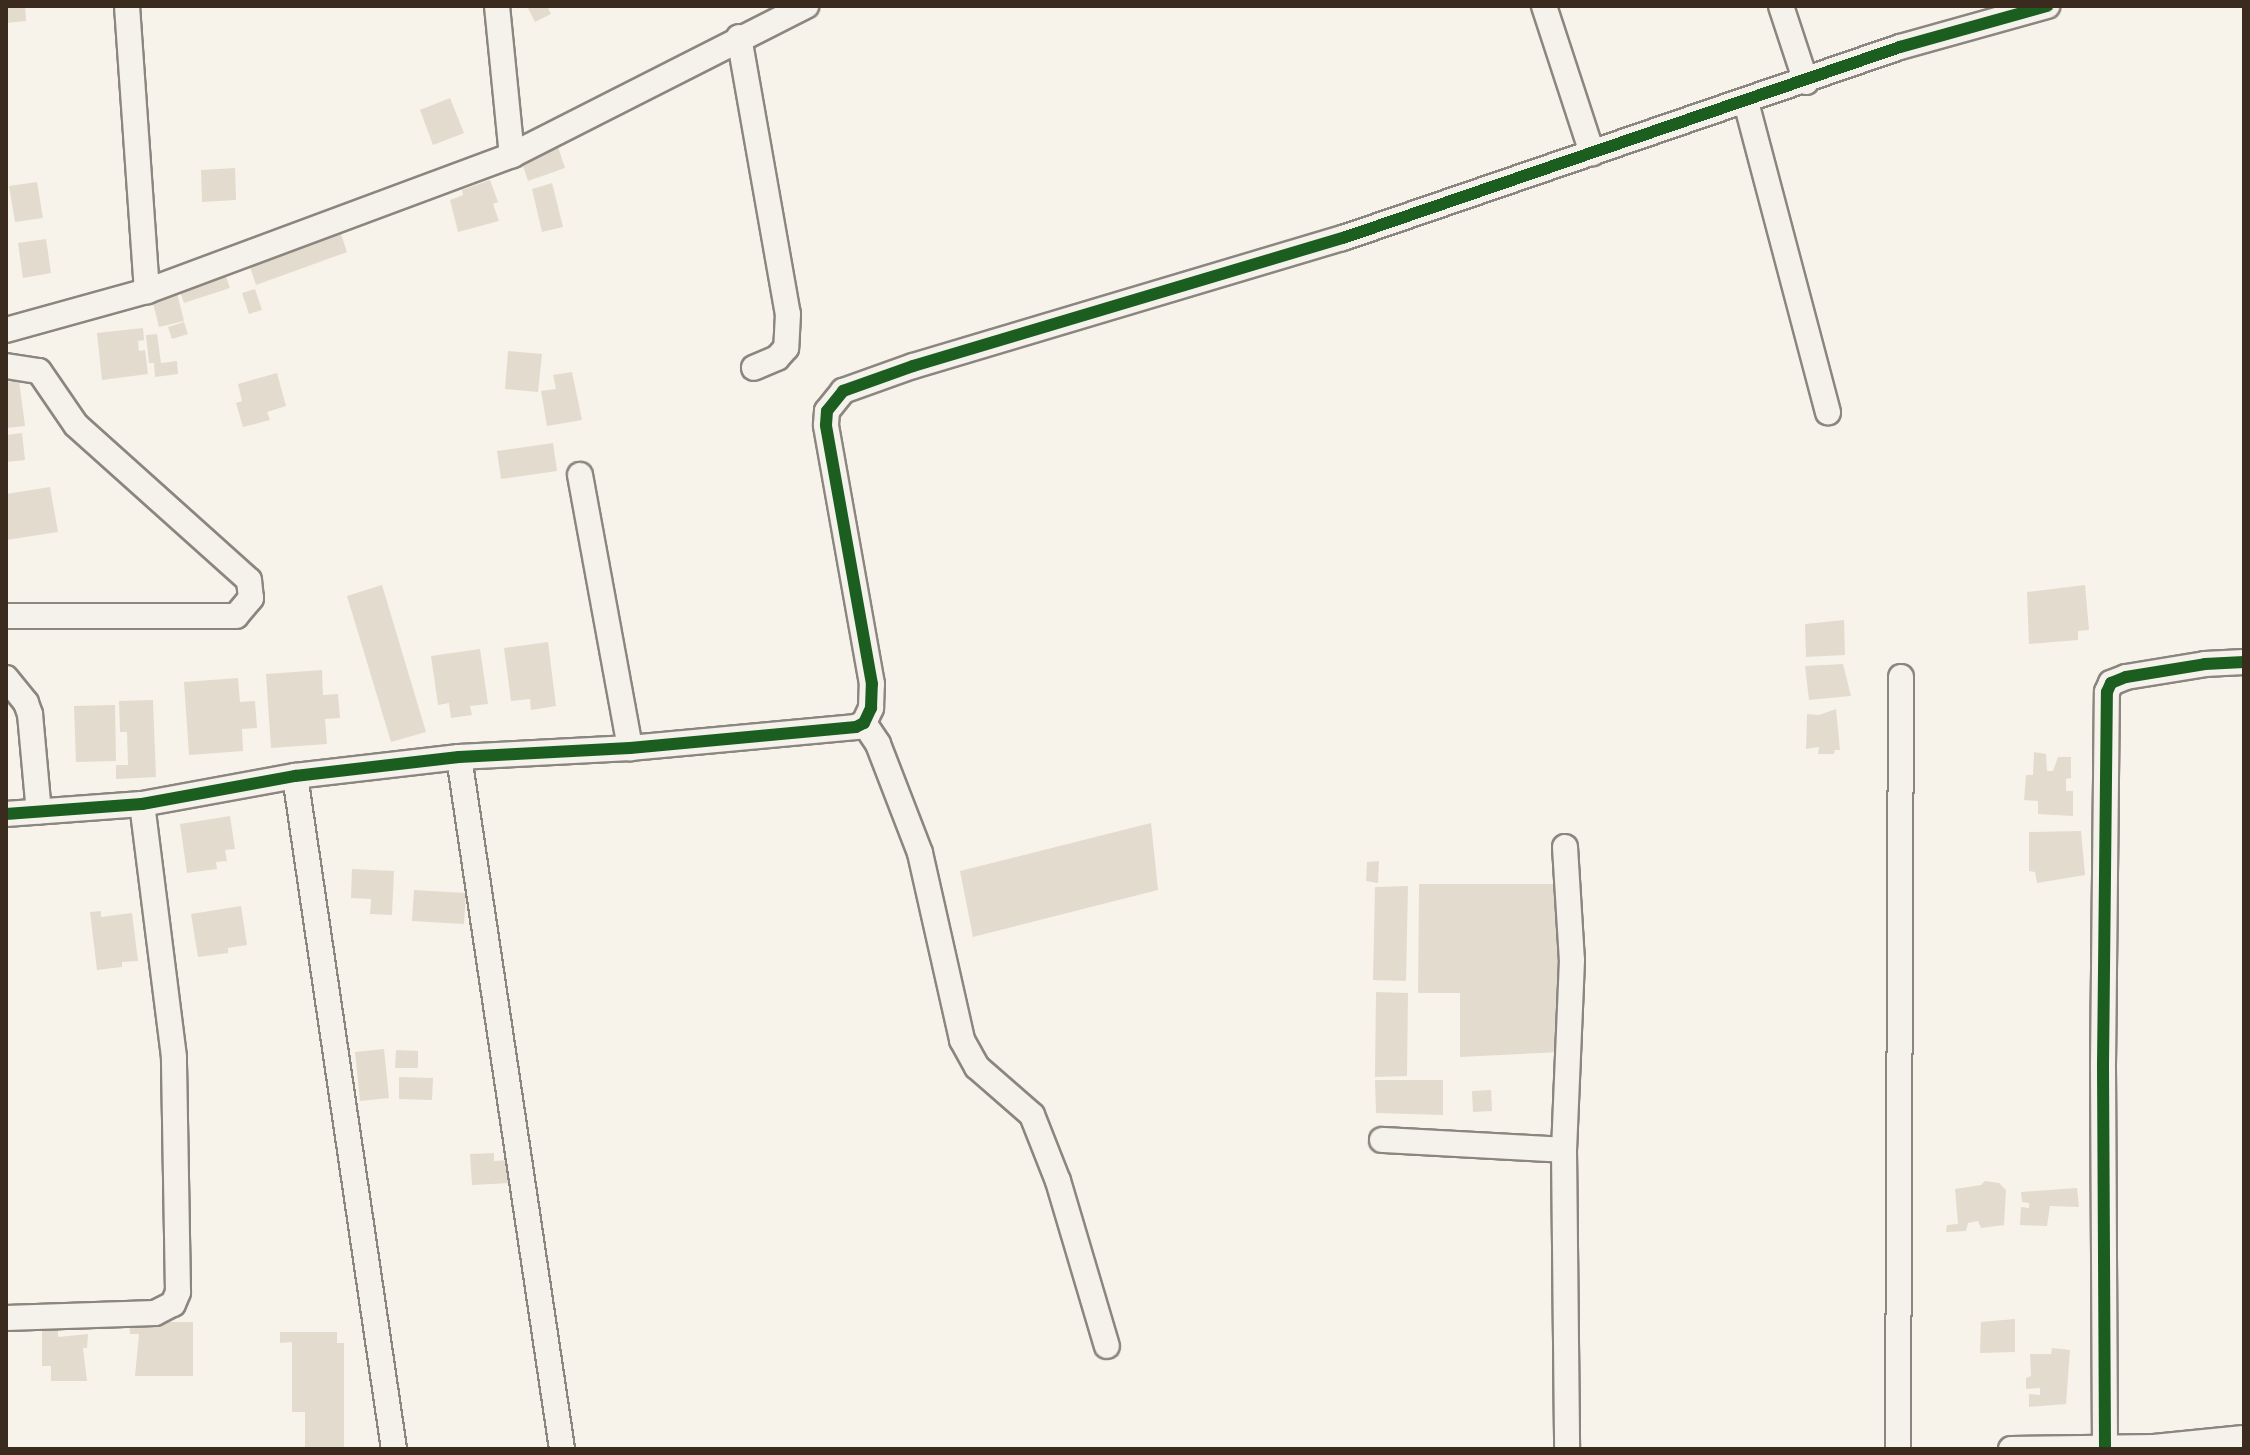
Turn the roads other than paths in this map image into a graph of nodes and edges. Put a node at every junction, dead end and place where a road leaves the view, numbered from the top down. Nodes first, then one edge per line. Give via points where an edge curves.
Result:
1 (127, 6) edge
2 (497, 6) edge
3 (806, 6) edge
4 (1544, 6) edge
5 (1781, 6) edge
6 (2047, 6) edge
7 (739, 37) junction
8 (1806, 82) junction
9 (1746, 102) junction
10 (1592, 153) junction
11 (512, 155) junction
12 (147, 291) junction
13 (6, 330) edge
14 (6, 366) edge
15 (754, 368) dead end
16 (1828, 412) dead end
17 (580, 475) dead end
18 (6, 616) edge
19 (2244, 662) edge
20 (1901, 677) dead end
21 (6, 678) edge
22 (864, 723) junction
23 (630, 748) junction
24 (459, 757) junction
25 (295, 776) junction
26 (142, 804) junction
27 (39, 812) junction
28 (6, 814) edge
29 (1565, 847) dead end
30 (1382, 1140) dead end
31 (1564, 1150) junction
32 (6, 1318) edge
33 (1107, 1346) dead end
34 (2244, 1438) edge
35 (2105, 1447) edge
36 (394, 1449) edge
37 (562, 1449) edge
38 (1567, 1449) edge
39 (1898, 1449) edge
40 (2011, 1449) edge

1 - 12 street
2 - 11 street
3 - 7 street
4 - 10 street
5 - 8 street
6 - 8 street via 1900,47
7 - 11 street
7 - 15 street via 788,314 786,348
8 - 9 street
9 - 10 street
9 - 16 street
10 - 22 street via 1343,238 843,391 827,411 826,425 872,684
11 - 12 street
12 - 13 street
14 - 18 street via 39,371 76,425 249,580 251,598 236,616
17 - 23 street
19 - 35 street via 2126,677 2111,683 2107,692
20 - 39 street
21 - 27 street via 30,714
22 - 23 street via 848,730
22 - 33 street via 878,744 920,853 962,1040 977,1067 1032,1115 1058,1181
23 - 24 street
24 - 25 street
24 - 37 street
25 - 26 street
25 - 36 street
26 - 27 street
26 - 32 street via 174,1057 178,1292 173,1304 155,1313
27 - 28 street
29 - 31 street via 1572,960
30 - 31 street
31 - 38 street
34 - 35 street
35 - 40 street

